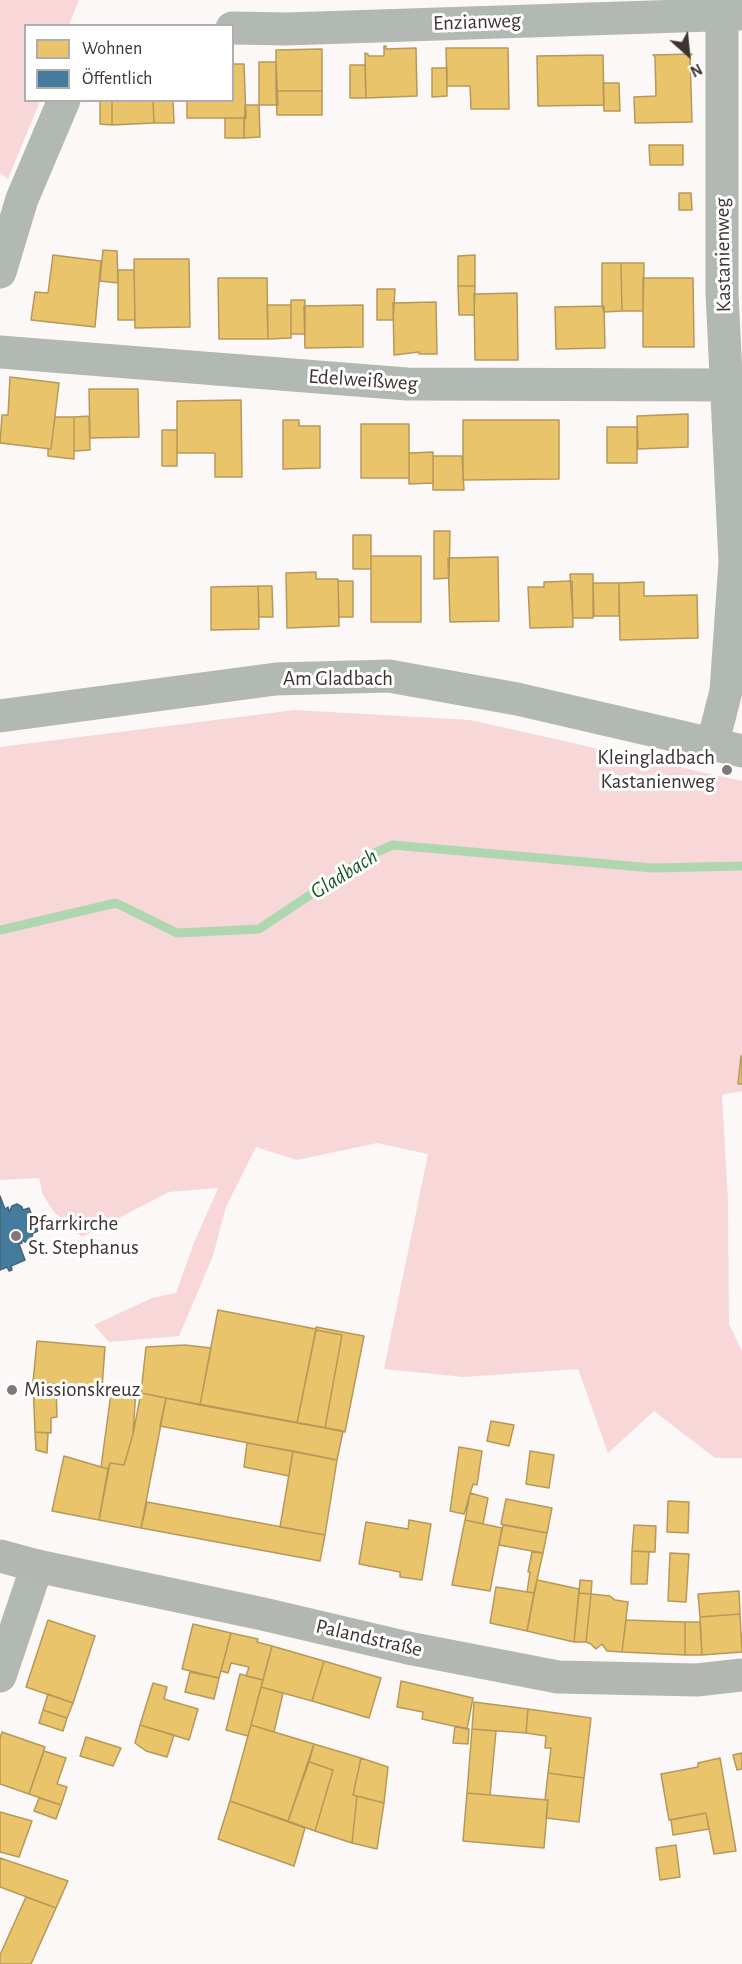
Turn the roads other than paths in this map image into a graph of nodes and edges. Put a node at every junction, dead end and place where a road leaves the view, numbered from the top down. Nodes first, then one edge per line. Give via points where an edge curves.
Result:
1 (732, 13) edge
2 (234, 28) edge
3 (63, 102) edge
4 (0, 272) edge
5 (732, 293) edge
6 (0, 352) edge
7 (727, 385) junction
8 (739, 562) edge
9 (0, 716) edge
10 (727, 749) edge
11 (0, 1556) edge
12 (37, 1566) junction
13 (742, 1675) edge
14 (0, 1676) edge

1 - 2 street, Enzianweg
1 - 5 street, Kastanienweg
3 - 4 street via 22,199
5 - 7 street, Kastanienweg
6 - 7 street, Edelweißweg via 407,384
7 - 8 street, Kastanienweg
8 - 10 street, Kastanienweg via 726,691
9 - 10 street, Am Gladbach via 276,679 389,676 517,699
11 - 12 main road, Palandstraße
12 - 13 main road, Palandstraße via 558,1677 697,1680
12 - 14 street

